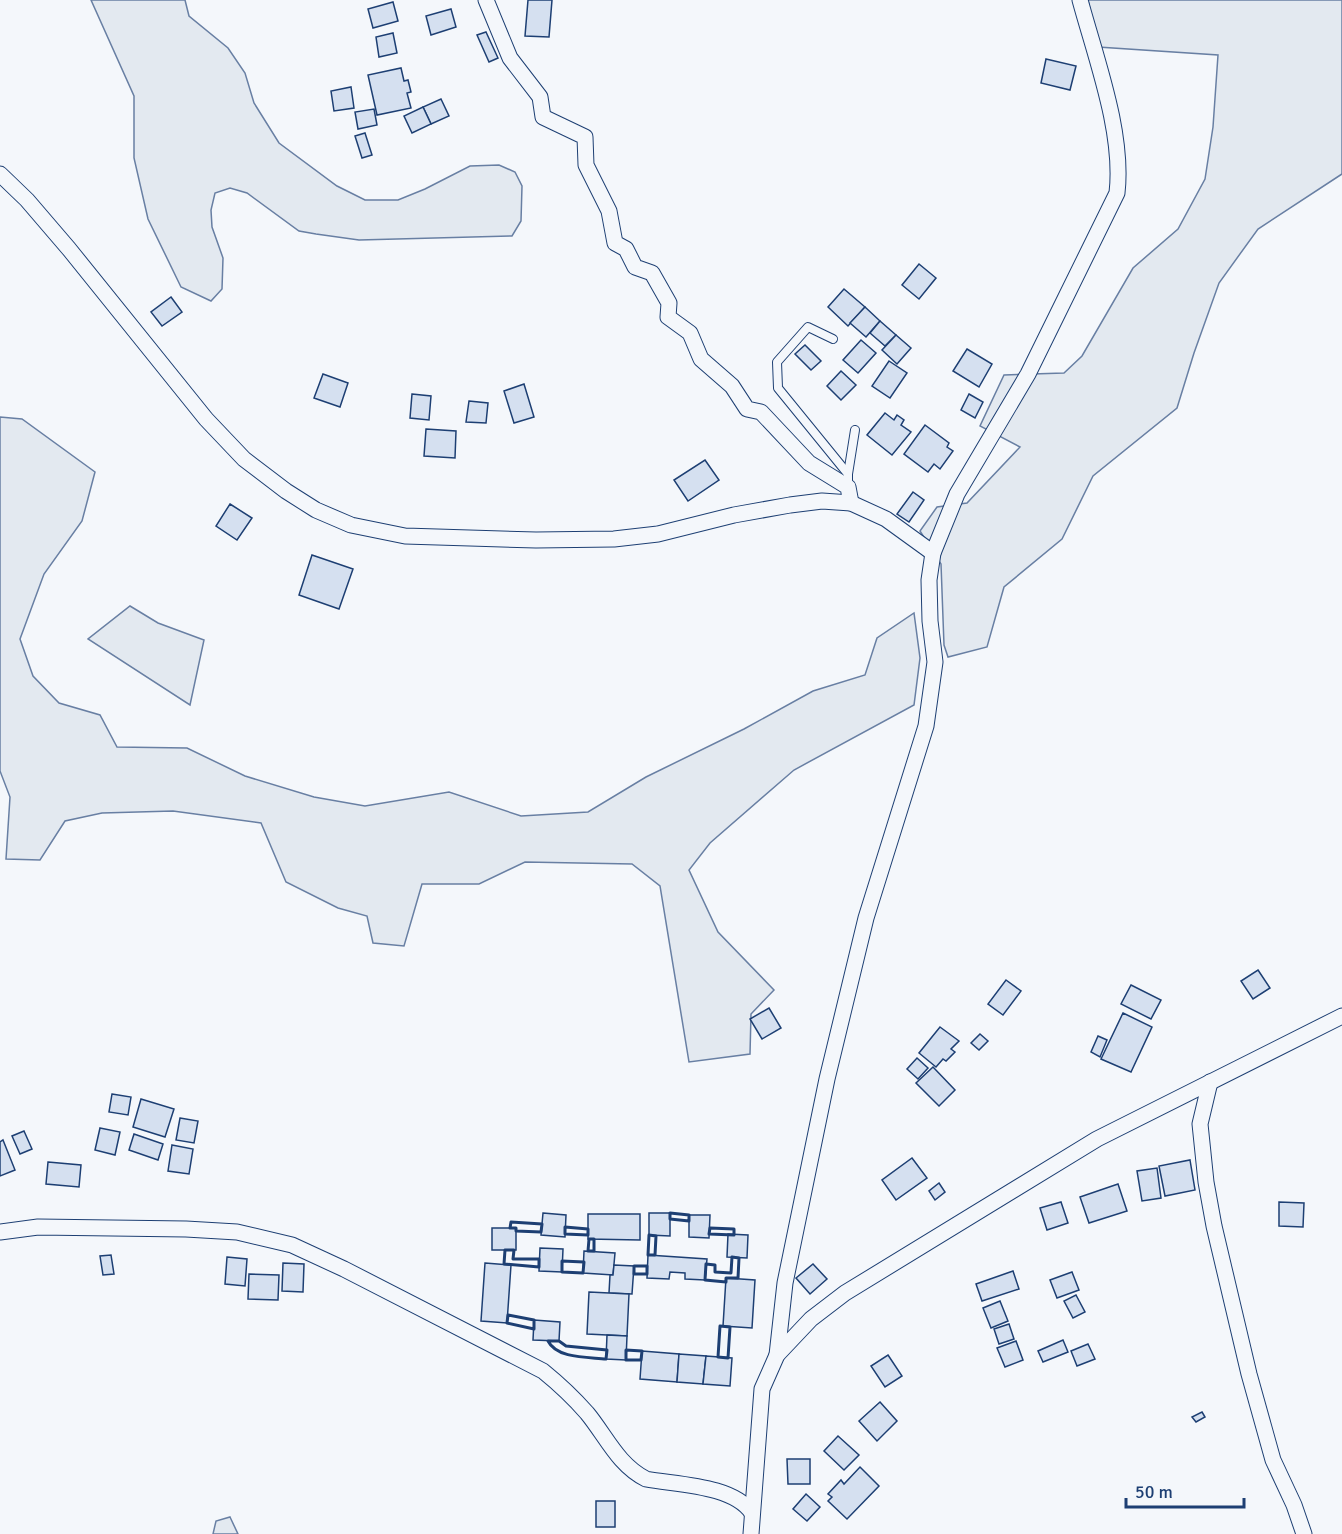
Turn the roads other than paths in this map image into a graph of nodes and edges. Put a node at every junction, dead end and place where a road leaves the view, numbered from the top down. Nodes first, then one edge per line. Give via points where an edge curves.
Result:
1 (486, 0) edge
2 (1080, 0) edge
3 (0, 174) edge
4 (833, 339) dead end
5 (855, 430) dead end
6 (848, 480) junction
7 (851, 503) junction
8 (933, 553) junction
9 (1342, 1016) edge
10 (1210, 1082) junction
11 (0, 1232) edge
12 (777, 1355) junction
13 (753, 1514) junction
14 (751, 1534) edge
15 (1304, 1534) edge

1 - 6 street via 510,58 540,98 543,117 585,137 586,165 609,211 615,243 626,249 635,267 652,273 669,303 668,317 690,333 701,359 732,386 747,409 761,412 809,463
2 - 8 street via 1117,146 1117,193 1028,374 957,494
3 - 7 street via 69,249 206,419 244,459 286,492 351,525 405,536 614,539 658,534 790,505
4 - 6 lane via 808,327 777,362 778,388
5 - 6 lane
6 - 7 street
7 - 8 street via 886,519
8 - 12 street via 929,590 935,662 926,726 866,918 826,1079 785,1283
9 - 10 street
10 - 12 street via 1097,1139 845,1293 811,1318
10 - 15 street via 1200,1124 1214,1226 1273,1460
11 - 13 street via 38,1227 186,1229 237,1232 292,1245 543,1371 568,1391 634,1472 646,1479 729,1495 746,1503
12 - 13 street via 762,1389
13 - 14 street

